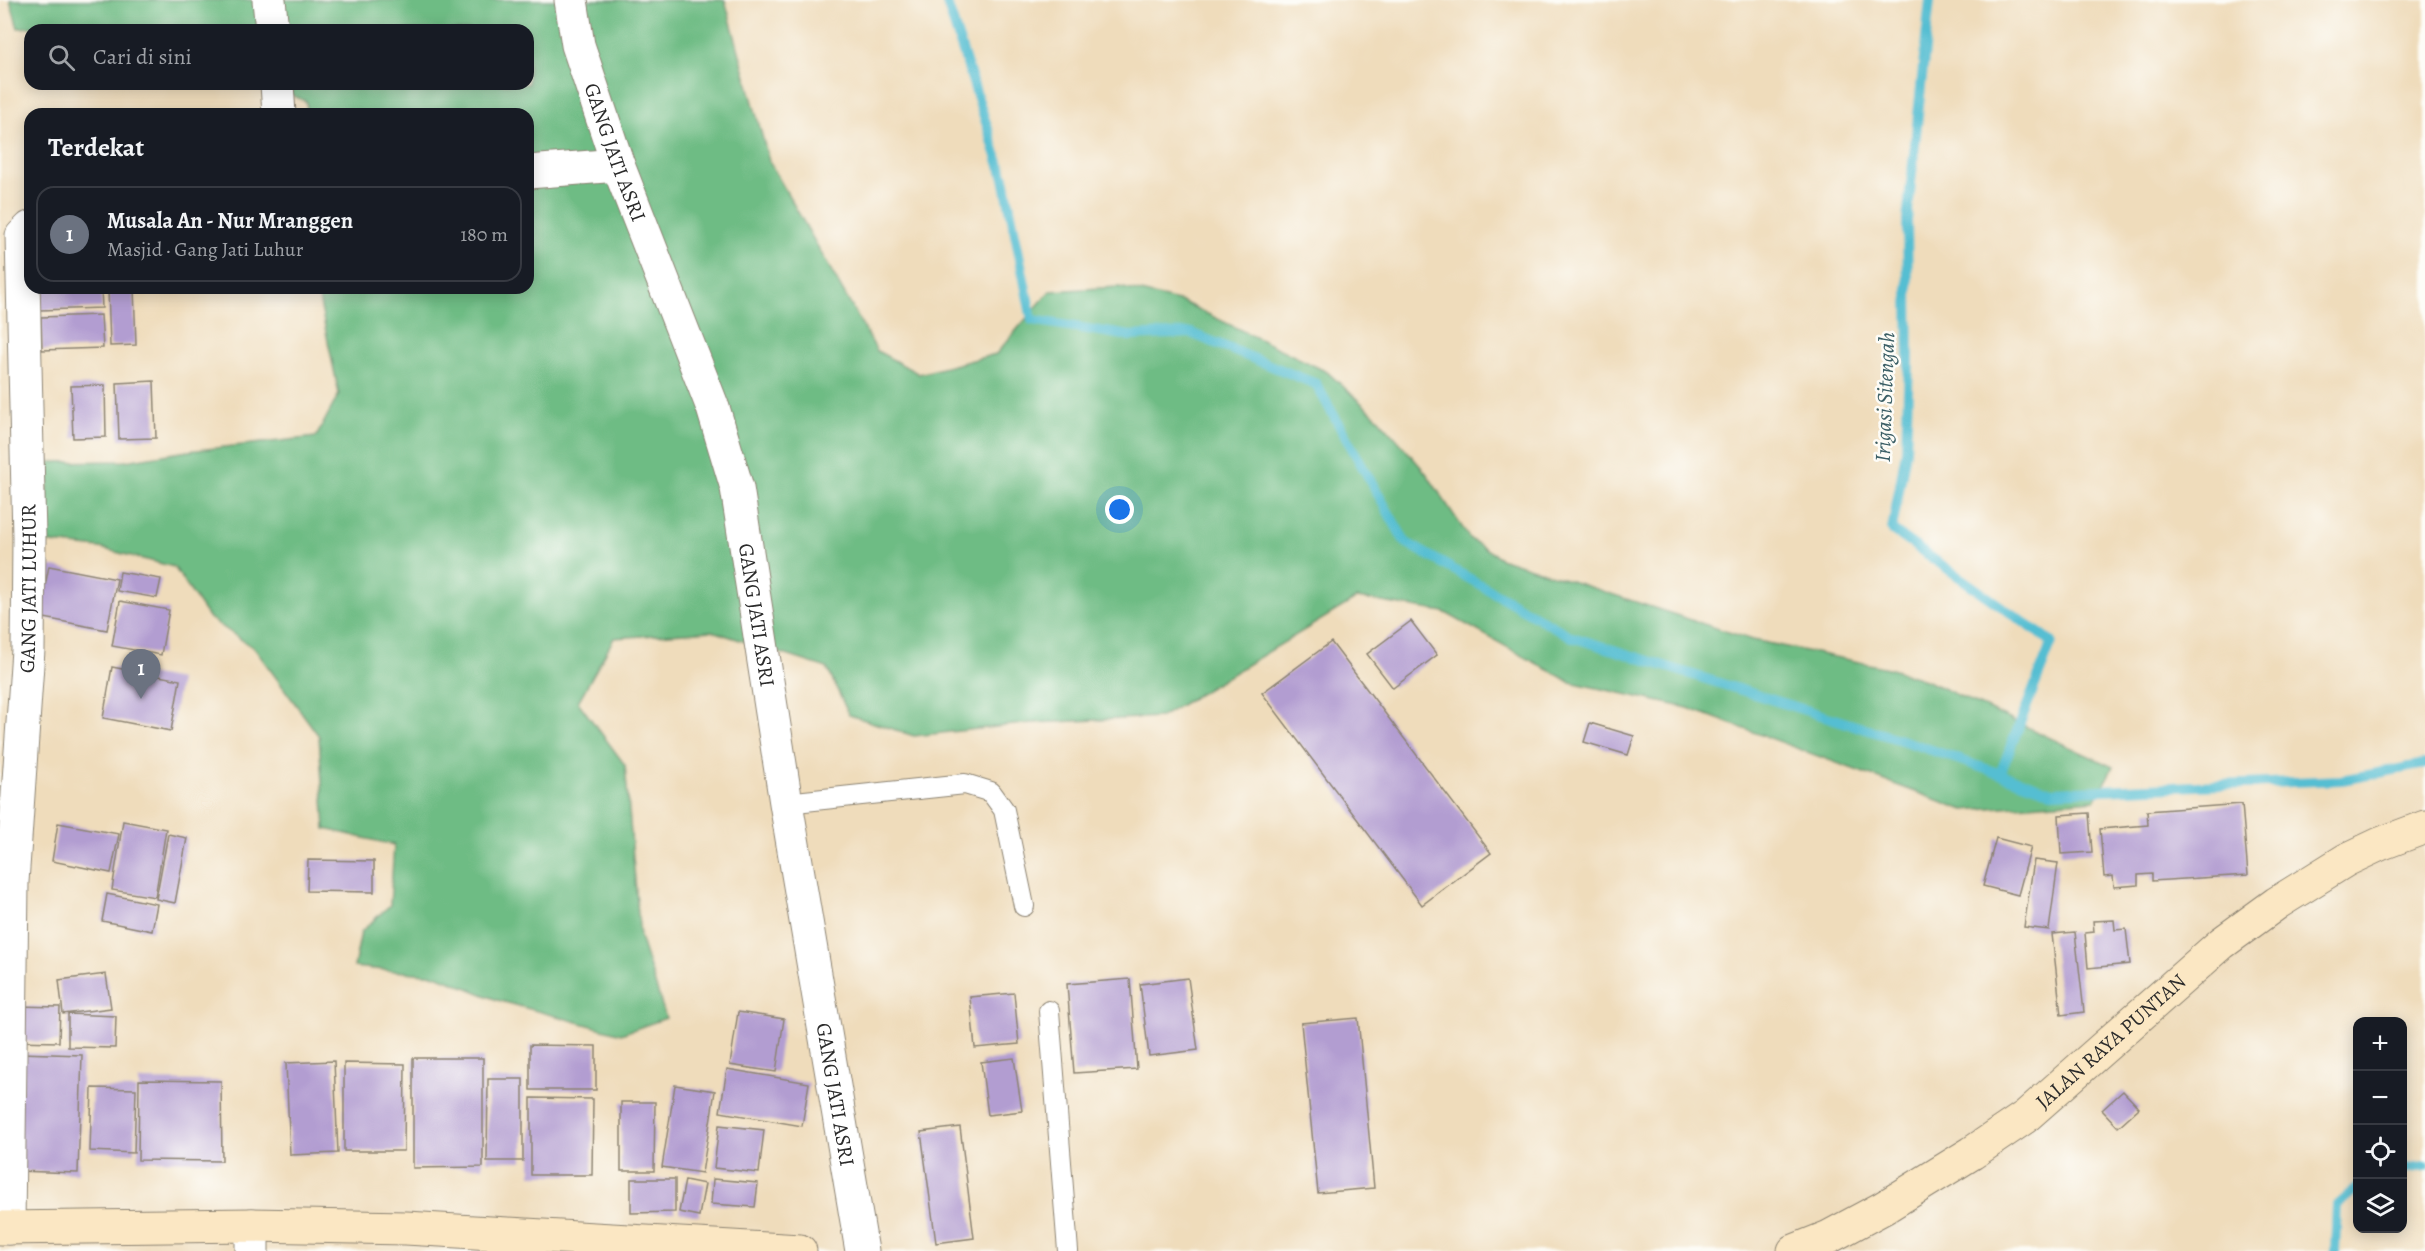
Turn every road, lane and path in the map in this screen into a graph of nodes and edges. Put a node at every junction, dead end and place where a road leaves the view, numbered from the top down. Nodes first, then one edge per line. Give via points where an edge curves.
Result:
1 (269, 0) edge
2 (571, 0) edge
3 (271, 24) edge
4 (277, 90) edge
5 (279, 108) edge
6 (618, 165) junction
7 (534, 172) edge
8 (24, 257) edge
9 (12, 408) edge
10 (786, 803) junction
11 (2425, 827) edge
12 (1024, 906) dead end
13 (1049, 1011) dead end
14 (4, 1228) edge
15 (252, 1238) edge
16 (613, 1246) edge
17 (730, 1250) edge
18 (800, 1251) edge
19 (862, 1251) edge
20 (1068, 1251) edge
21 (1794, 1251) edge

1 - 3 street
2 - 6 street, GANG JATI ASRI via 578,45
4 - 5 street
6 - 7 street
6 - 10 street, GANG JATI ASRI via 713,408 737,488
8 - 9 street, GANG JATI LUHUR
9 - 14 street, GANG JATI LUHUR via 29,537 28,650 12,882
10 - 12 lane via 965,784 991,792 1004,810
10 - 19 street, GANG JATI ASRI
11 - 21 main road, JALAN RAYA PUNTAN via 2346,860 2277,903 2222,943 2025,1117 1865,1218
13 - 20 lane
14 - 15 main road
15 - 16 main road via 406,1228
16 - 17 main road
17 - 18 main road

